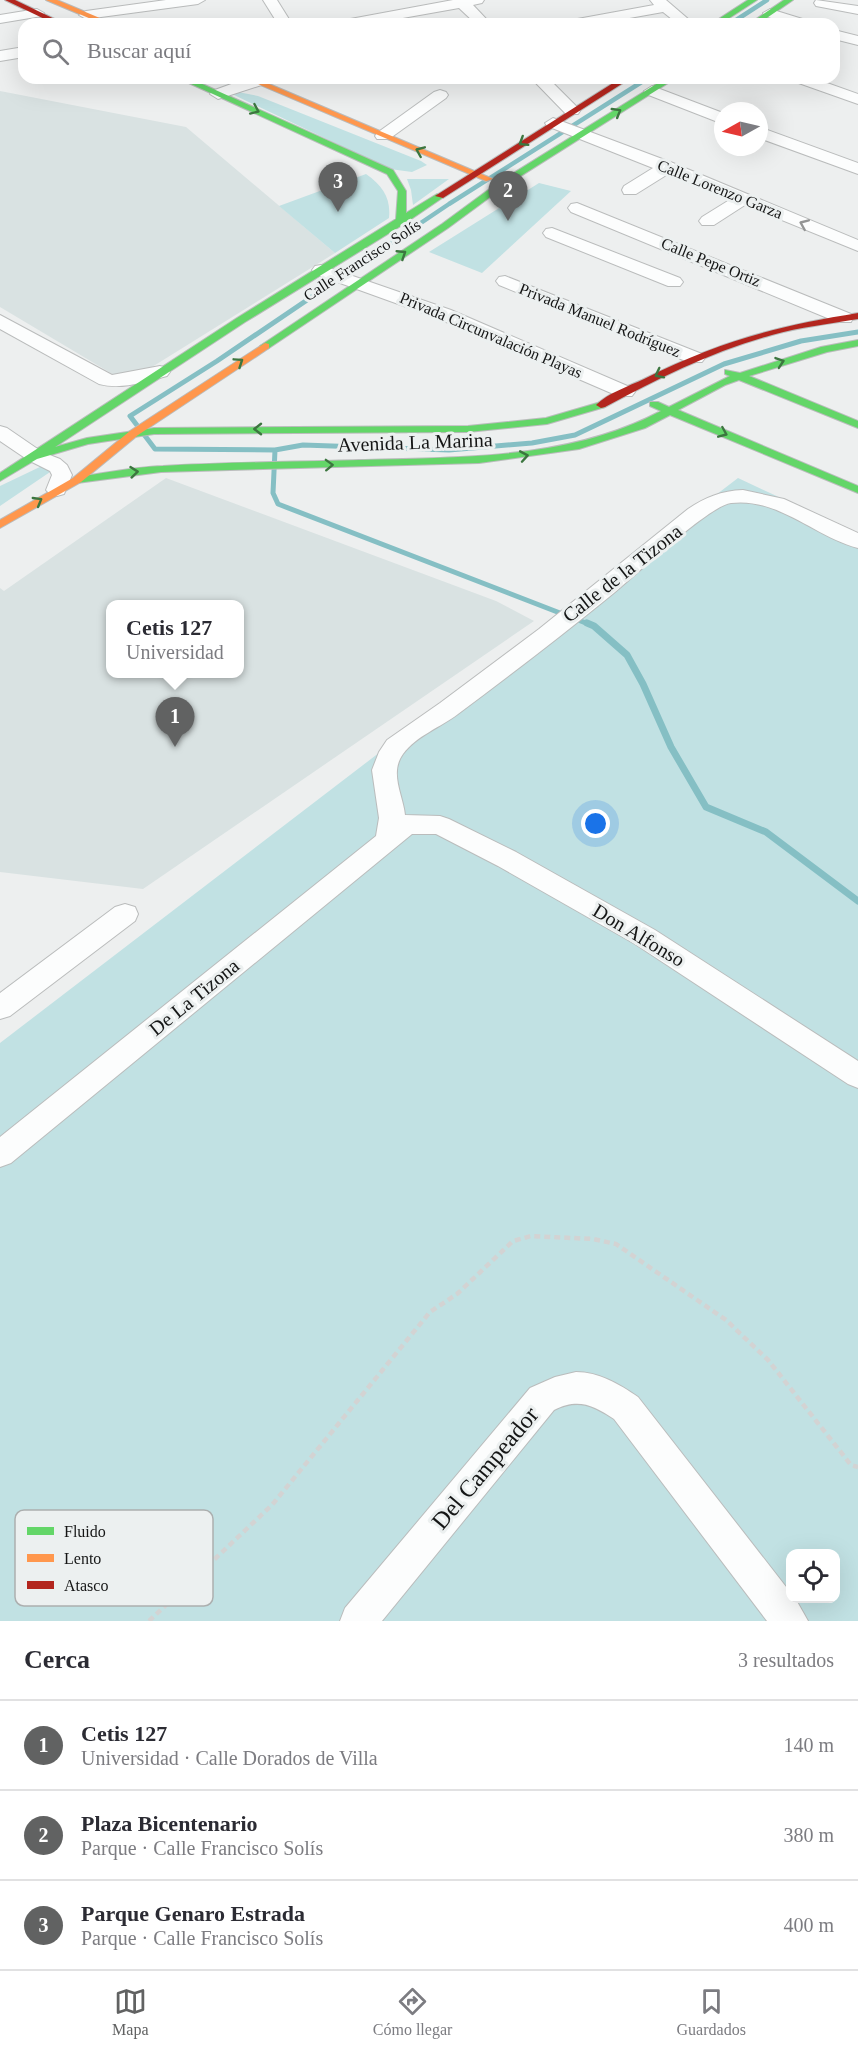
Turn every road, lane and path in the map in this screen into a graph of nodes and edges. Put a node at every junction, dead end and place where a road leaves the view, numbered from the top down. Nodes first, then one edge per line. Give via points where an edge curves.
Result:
1 (9, 0) edge
2 (50, 0) edge
3 (198, 0) edge
4 (270, 0) edge
5 (753, 0) edge
6 (789, 0) edge
7 (467, 1) edge
8 (821, 3) dead end
9 (662, 4) edge
10 (103, 12) edge
11 (37, 13) junction
12 (770, 13) junction
13 (855, 14) edge
14 (86, 15) joint
15 (48, 18) edge
16 (281, 18) edge
17 (377, 18) edge
18 (480, 18) edge
19 (599, 18) edge
20 (680, 18) edge
21 (724, 18) edge
22 (762, 18) edge
23 (785, 18) edge
24 (0, 19) edge
25 (840, 36) edge
26 (858, 41) edge
27 (18, 53) edge
28 (0, 56) edge
29 (196, 84) edge
30 (244, 84) edge
31 (268, 84) edge
32 (545, 84) edge
33 (617, 84) edge
34 (663, 84) edge
35 (815, 84) edge
36 (652, 91) junction
37 (218, 94) junction
38 (440, 95) dead end
39 (858, 99) edge
40 (572, 111) junction
41 (714, 115) edge
42 (553, 123) junction
43 (582, 133) junction
44 (383, 135) junction
45 (768, 135) edge
46 (667, 167) junction
47 (858, 169) edge
48 (390, 172) junction
49 (474, 172) junction
50 (413, 175) dead end
51 (502, 184) junction
52 (630, 190) dead end
53 (744, 198) junction
54 (578, 208) dead end
55 (708, 221) dead end
56 (401, 222) junction
57 (621, 226) junction
58 (552, 232) dead end
59 (587, 246) junction
60 (671, 246) junction
61 (858, 246) edge
62 (637, 267) junction
63 (321, 270) junction
64 (505, 281) dead end
65 (674, 282) dead end
66 (356, 283) junction
67 (851, 317) edge
68 (0, 321) edge
69 (858, 343) edge
70 (695, 358) junction
71 (740, 376) junction
72 (153, 377) junction
73 (625, 392) junction
74 (669, 410) junction
75 (858, 425) edge
76 (139, 429) junction
77 (0, 432) edge
78 (35, 456) junction
79 (0, 478) edge
80 (76, 480) junction
81 (57, 490) junction
82 (858, 490) edge
83 (0, 525) edge
84 (858, 541) edge
85 (396, 829) junction
86 (125, 914) dead end
87 (0, 1008) edge
88 (858, 1076) edge
89 (0, 1154) edge
90 (858, 1467) edge
91 (213, 1561) edge
92 (165, 1606) edge
93 (149, 1621) edge
94 (358, 1621) edge
95 (790, 1621) edge

1 - 11 main road
2 - 14 main road
3 - 10 street
4 - 16 street
5 - 21 main road
6 - 12 main road
7 - 17 street
7 - 18 street
8 - 13 street
9 - 19 street
9 - 20 street
10 - 14 street
11 - 15 main road
11 - 24 street
12 - 22 main road
12 - 23 street
25 - 26 street
27 - 28 street
29 - 37 main road
30 - 37 street
31 - 44 main road
32 - 40 street
33 - 40 main road, Calle Francisco Solís
34 - 36 main road, Calle Francisco Solís
35 - 39 street
36 - 41 street
43 -> 36 main road, Calle Francisco Solís
37 -> 48 main road
38 - 44 street
40 - 42 main road, Calle Francisco Solís
42 - 43 street, Calle Lorenzo Garza
42 -> 49 main road, Calle Francisco Solís
43 - 46 street, Calle Lorenzo Garza
43 - 51 main road, Calle Francisco Solís
49 -> 44 main road via 438,165
45 - 47 street
46 - 52 street
46 - 53 street, Calle Lorenzo Garza
48 - 50 main road
48 - 56 main road via 402,190
49 - 51 main road
49 - 56 main road, Calle Francisco Solís
66 -> 51 main road, Calle Francisco Solís
53 - 55 street
61 -> 53 street, Calle Lorenzo Garza
54 - 57 street, Calle Pepe Ortiz
56 - 63 main road, Calle Francisco Solís
57 - 59 street
57 - 60 street, Calle Pepe Ortiz
58 - 59 street
59 - 62 street
60 - 62 street
60 - 67 street, Calle Pepe Ortiz
62 - 65 street
63 - 66 street, Privada Circunvalación Playas
63 - 72 main road, Calle Francisco Solís
64 - 70 street, Privada Manuel Rodríguez
66 - 73 street, Privada Circunvalación Playas via 444,314
76 -> 66 main road, Calle Francisco Solís
67 - 70 main road, Avenida La Marina via 770,332
68 - 72 street via 106,380 123,381 150,373
71 -> 69 main road, Avenida La Marina via 791,358
70 - 71 main road
70 -> 73 main road, Avenida La Marina
71 - 74 main road, Avenida La Marina
71 - 75 main road
72 - 78 main road, Calle Francisco Solís
73 - 74 main road
73 -> 76 main road, Avenida La Marina via 577,413 516,426
80 -> 74 main road, Avenida La Marina via 172,469 511,458 616,435
74 -> 82 main road
76 - 78 main road, Avenida La Marina
76 - 80 main road, Calle Francisco Solís
77 - 78 street
78 - 79 main road
78 - 81 street via 60,469
80 - 81 main road
83 -> 81 main road
84 - 85 street, Calle de la Tizona via 790,510 760,504 731,504 689,521 418,730 400,768
85 - 88 street, Don Alfonso via 440,825 507,859 645,937
85 - 89 street, De La Tizona
86 - 87 street
90 - 91 path via 851,1465 768,1360 726,1320 658,1271 616,1244 531,1236 513,1241 457,1294 430,1312 272,1505
92 - 93 path
94 - 95 street, Del Campeador via 542,1399 561,1389 583,1387 601,1390 626,1408

